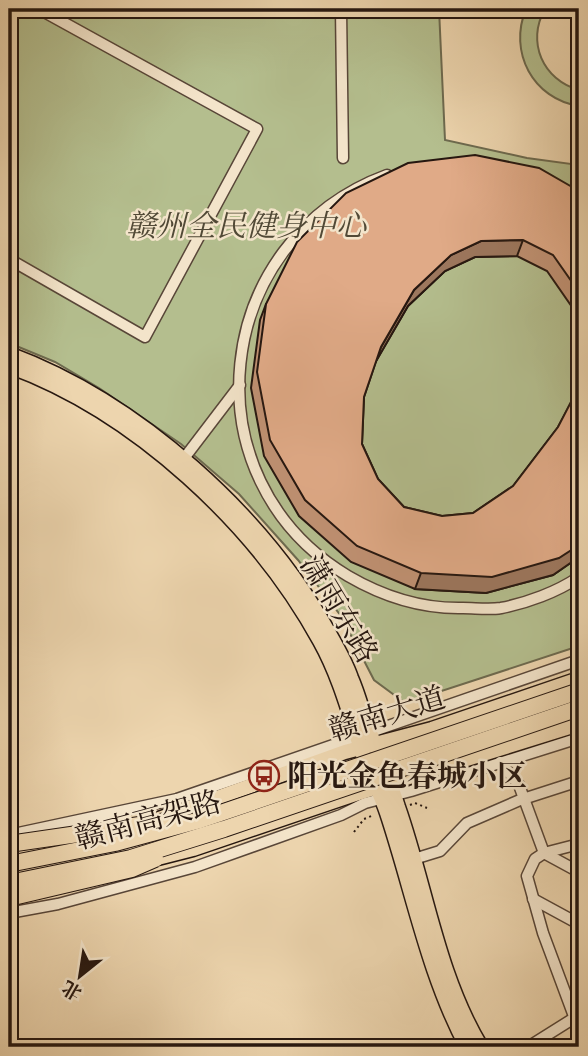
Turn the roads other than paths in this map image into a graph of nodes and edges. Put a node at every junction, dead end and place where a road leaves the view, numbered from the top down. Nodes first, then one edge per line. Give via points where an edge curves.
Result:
1 (39, 9) edge
2 (341, 9) edge
3 (343, 158) dead end
4 (397, 172) edge
5 (9, 259) edge
6 (9, 354) edge
7 (9, 366) edge
8 (240, 384) junction
9 (182, 460) junction
10 (579, 577) edge
11 (579, 660) edge
12 (579, 680) edge
13 (579, 691) edge
14 (579, 708) edge
15 (579, 724) edge
16 (579, 737) edge
17 (366, 740) junction
18 (500, 762) junction
19 (579, 782) edge
20 (385, 790) junction
21 (525, 799) junction
22 (221, 822) junction
23 (9, 835) edge
24 (9, 844) edge
25 (579, 844) edge
26 (544, 853) junction
27 (9, 855) edge
28 (414, 859) junction
29 (9, 864) edge
30 (579, 872) edge
31 (9, 883) edge
32 (9, 896) edge
33 (533, 899) junction
34 (9, 913) edge
35 (579, 924) edge
36 (578, 1019) edge
37 (467, 1047) edge
38 (481, 1047) edge
39 (528, 1047) edge

1 - 5 street via 257,130 145,337
2 - 3 street
4 - 8 street via 362,184 320,212 285,247 259,290 243,337
6 - 9 main road, 潇雨东路 via 110,406
7 - 17 main road, 潇雨东路 via 103,413 143,441 248,539 321,642
8 - 9 street
8 - 10 street via 238,399 251,460 280,516 323,561 377,593 438,609 500,608 560,589
9 - 17 main road, 潇雨东路 via 256,531 314,608 351,677
11 - 17 street
12 - 17 main road, 赣南大道 via 432,729
13 - 22 highway, 赣南高架路, bridge
14 - 22 highway, 赣南高架路, bridge
15 - 20 main road
16 - 18 street
17 - 20 main road, 潇雨东路
17 - 23 street via 177,799
17 - 27 main road, 赣南大道 via 345,752 110,835
18 - 20 street via 411,791
18 - 21 street
19 - 21 street
20 - 28 main road, 潇雨东路
20 - 32 main road via 193,849
20 - 34 street via 341,815 195,867
20 - 37 main road, 潇雨东路 via 434,970
21 - 26 street
21 - 28 street via 467,823 440,851
22 - 24 highway, bridge
22 - 29 highway, 赣南高架路, bridge
22 - 31 highway, 赣南高架路, bridge via 131,858
22 - 32 highway, bridge via 132,869
25 - 26 street
26 - 30 street
26 - 33 street via 534,859 527,876
28 - 38 main road, 潇雨东路 via 448,974
33 - 35 street
33 - 36 street
36 - 39 street

